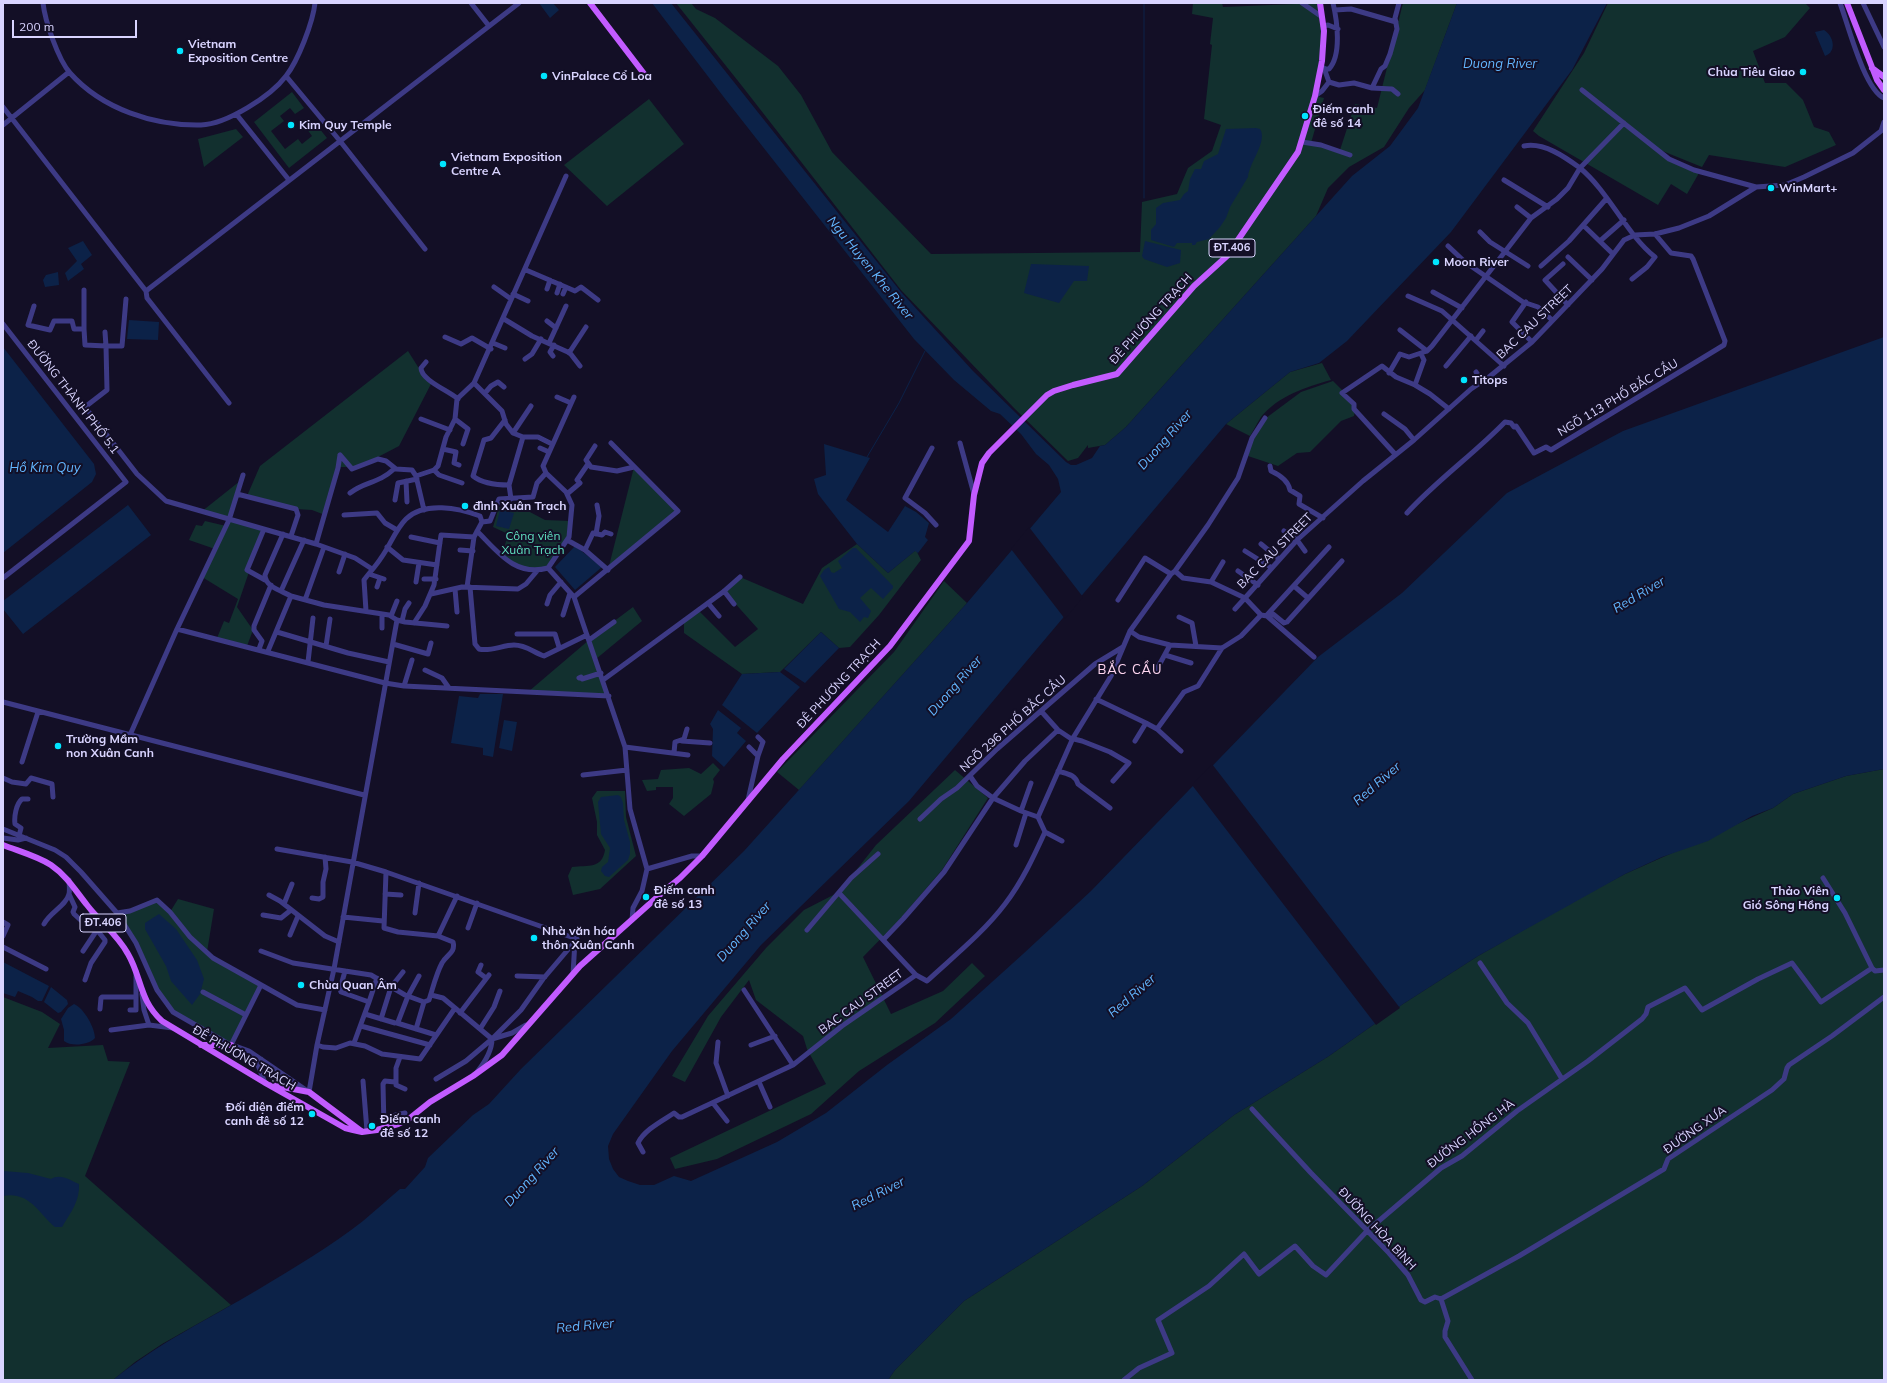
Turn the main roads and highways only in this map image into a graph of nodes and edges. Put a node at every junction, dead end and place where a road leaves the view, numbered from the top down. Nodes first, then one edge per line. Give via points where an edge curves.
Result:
1 (590, 3) edge
2 (1320, 3) edge
3 (1847, 3) edge
4 (1872, 68) junction
5 (645, 75) dead end
6 (1884, 77) edge
7 (1884, 90) edge
8 (3, 845) edge
9 (200, 1045) junction
10 (232, 1045) road end
11 (266, 1084) junction
12 (365, 1131) junction

1 - 5 main road
2 - 12 main road, ĐÊ PHƯƠNG TRẠCH / ĐT.406 via 1323,26 1322,61 1302,142 1298,152 1227,256 1194,286 1117,374 1047,395 988,453 982,463 974,495 969,541 890,646 783,759 702,856 573,974 502,1055 410,1118 398,1124
3 - 4 main road
4 - 6 main road
4 - 7 main road via 1878,84
8 - 9 main road, ĐÊ PHƯƠNG TRẠCH / ĐT.406 via 49,864 70,880 90,909 125,949 136,971 142,994 153,1013
9 - 10 main road
9 - 11 main road, ĐÊ PHƯƠNG TRẠCH / ĐT.406
11 - 12 main road, ĐÊ PHƯƠNG TRẠCH / ĐT.406 via 345,1128
11 - 12 main road via 309,1092

